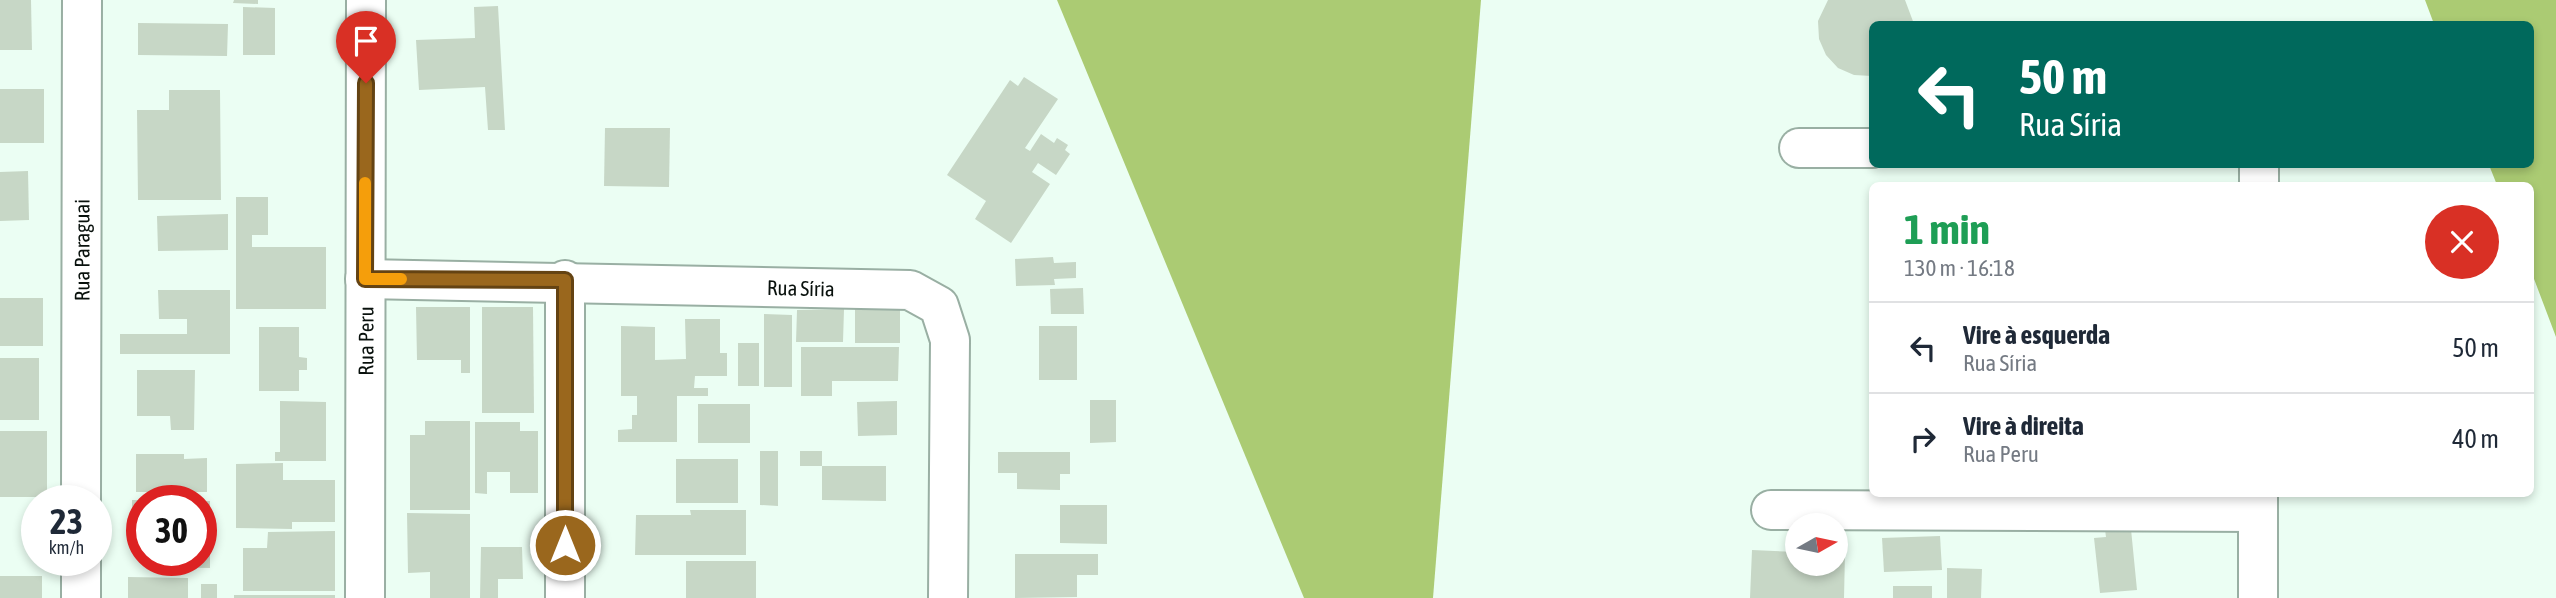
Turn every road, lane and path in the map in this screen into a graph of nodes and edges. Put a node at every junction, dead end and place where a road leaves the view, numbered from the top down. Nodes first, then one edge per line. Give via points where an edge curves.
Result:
1 (82, 0) edge
2 (366, 0) edge
3 (1799, 148) dead end
4 (1869, 148) edge
5 (365, 279) junction
6 (565, 280) junction
7 (81, 485) edge
8 (2258, 503) edge
9 (1771, 510) dead end
10 (81, 576) edge
11 (81, 598) edge
12 (365, 598) edge
13 (565, 598) edge
14 (948, 598) edge
15 (2258, 598) edge

1 - 7 street, Rua Paraguai
2 - 5 street, Rua Peru
3 - 4 street
5 - 6 street, Rua Síria
5 - 12 street, Rua Peru
6 - 13 street
6 - 14 street, Rua Síria via 910,290 939,306 950,340
8 - 9 street
8 - 15 street
10 - 11 street

